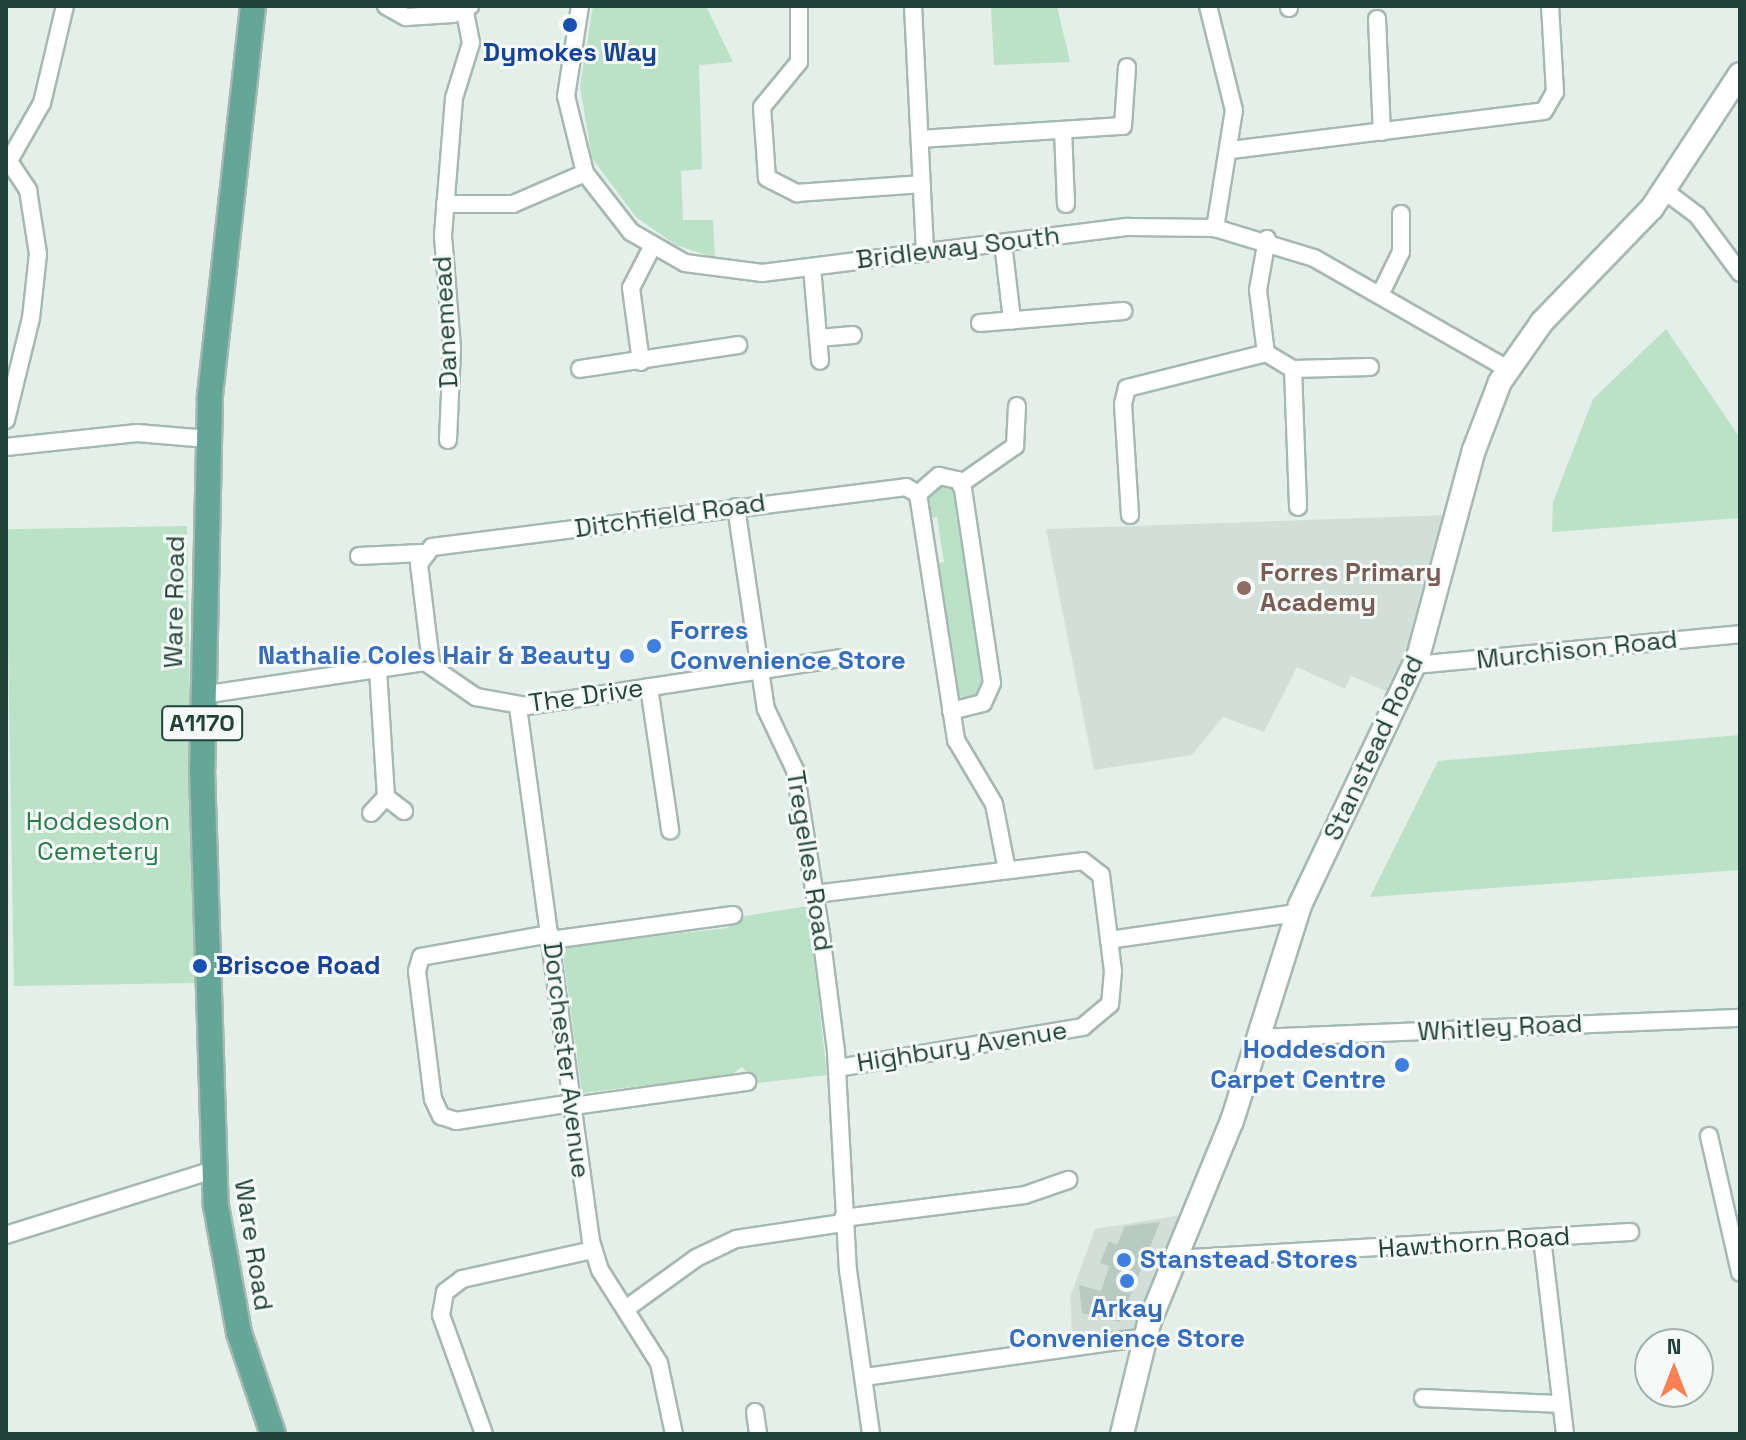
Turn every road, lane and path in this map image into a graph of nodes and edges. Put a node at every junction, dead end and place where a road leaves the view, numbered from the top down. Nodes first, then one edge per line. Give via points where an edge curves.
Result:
1 (65, 6) edge
2 (253, 6) edge
3 (386, 6) edge
4 (580, 6) edge
5 (799, 6) edge
6 (913, 6) edge
7 (1208, 6) edge
8 (1550, 6) edge
9 (467, 8) edge
10 (1377, 19) dead end
11 (1127, 67) dead end
12 (1740, 74) edge
13 (1063, 130) junction
14 (1382, 132) junction
15 (920, 139) junction
16 (1231, 150) junction
17 (8, 158) edge
18 (585, 173) junction
19 (922, 184) junction
20 (1665, 191) junction
21 (445, 204) junction
22 (1066, 204) dead end
23 (1401, 214) dead end
24 (1215, 228) junction
25 (1267, 239) junction
26 (1003, 243) junction
27 (652, 247) junction
28 (925, 253) junction
29 (812, 267) junction
30 (1740, 273) edge
31 (1380, 295) junction
32 (1124, 311) dead end
33 (1012, 320) junction
34 (980, 323) dead end
35 (853, 335) dead end
36 (819, 338) junction
37 (738, 345) dead end
38 (1266, 353) junction
39 (820, 361) dead end
40 (641, 362) junction
41 (1370, 367) dead end
42 (1506, 368) junction
43 (580, 369) dead end
44 (1293, 369) junction
45 (1017, 406) dead end
46 (6, 420) edge
47 (208, 439) junction
48 (448, 440) dead end
49 (6, 447) edge
50 (962, 483) junction
51 (918, 494) junction
52 (736, 507) junction
53 (1298, 507) dead end
54 (1130, 515) dead end
55 (422, 553) junction
56 (359, 556) dead end
57 (1740, 634) edge
58 (840, 658) dead end
59 (431, 663) junction
60 (1415, 665) junction
61 (378, 669) junction
62 (760, 670) junction
63 (649, 687) junction
64 (202, 695) junction
65 (518, 707) junction
66 (951, 711) junction
67 (386, 797) junction
68 (404, 811) dead end
69 (371, 813) dead end
70 (670, 830) dead end
71 (1007, 870) junction
72 (815, 894) junction
73 (1297, 913) junction
74 (733, 915) dead end
75 (550, 937) junction
76 (1109, 940) junction
77 (1740, 1018) edge
78 (1259, 1038) junction
79 (837, 1068) junction
80 (747, 1082) dead end
81 (573, 1105) junction
82 (1709, 1136) dead end
83 (213, 1170) junction
84 (1068, 1180) dead end
85 (843, 1221) junction
86 (1630, 1232) dead end
87 (6, 1235) edge
88 (1542, 1238) junction
89 (593, 1250) junction
90 (1175, 1259) junction
91 (1740, 1273) edge
92 (627, 1308) junction
93 (1145, 1337) junction
94 (865, 1377) junction
95 (1423, 1398) dead end
96 (1561, 1404) junction
97 (755, 1412) dead end
98 (273, 1434) edge
99 (484, 1434) edge
100 (674, 1434) edge
101 (758, 1434) edge
102 (871, 1434) edge
103 (1122, 1434) edge
104 (1565, 1434) edge

1 - 17 street via 42,103
2 - 47 main road, Ware Road / A1170
3 - 9 street via 406,17
4 - 18 street, Bridleway South via 566,96
5 - 19 street via 799,62 762,107 767,178 797,193
6 - 15 street
7 - 16 street via 1231,81
8 - 14 street via 1555,92 1549,108
9 - 21 street, Danemead via 471,43 454,98
10 - 14 street
11 - 13 street via 1126,124
12 - 20 street, Stanstead Road
13 - 15 street
13 - 22 street
14 - 16 street
15 - 19 street
16 - 24 street
17 - 46 street via 28,190 38,254 31,318
18 - 21 street via 513,204
18 - 27 street, Bridleway South via 617,218
19 - 28 street
20 - 30 street via 1697,215
20 - 42 street, Stanstead Road via 1550,312
21 - 48 street, Danemead via 442,261 453,360
23 - 31 street via 1401,252
24 - 25 street, Bridleway South
24 - 26 street, Bridleway South via 1149,225
25 - 31 street, Bridleway South
25 - 38 street via 1258,290
26 - 28 street, Bridleway South
26 - 33 street
27 - 29 street, Bridleway South via 728,273
27 - 40 street via 631,288
28 - 29 street, Bridleway South
29 - 36 street
31 - 42 street, Bridleway South
32 - 33 street
33 - 34 street
35 - 36 street
36 - 39 street
37 - 40 street
38 - 44 street
38 - 54 street via 1127,388 1123,404
40 - 43 street
41 - 44 street
42 - 60 street, Stanstead Road via 1474,450
44 - 53 street
45 - 50 street via 1015,446
47 - 49 street via 137,433
47 - 64 main road, Ware Road / A1170
50 - 51 street via 939,476
50 - 66 street via 992,683 983,703
51 - 52 street, Ditchfield Road via 892,486
51 - 66 street
52 - 55 street, Ditchfield Road
52 - 62 street, Tregelles Road
55 - 56 street, Ditchfield Road via 403,549
55 - 59 street
57 - 60 street, Murchison Road
58 - 62 street, The Drive
59 - 61 street
59 - 65 street, The Drive via 476,697
60 - 73 street, Stanstead Road
61 - 64 street
61 - 67 street
62 - 63 street, The Drive
62 - 72 street, Tregelles Road via 768,717 795,770
63 - 65 street, The Drive
63 - 70 street
64 - 83 main road, Ware Road / A1170
65 - 75 street, Dorchester Avenue
66 - 71 street via 958,748 994,804
67 - 68 street
67 - 69 street
71 - 72 street
71 - 76 street, Highbury Avenue via 1083,861 1095,866
72 - 79 street, Tregelles Road
73 - 76 street
73 - 78 street, Stanstead Road
74 - 75 street
75 - 81 street, Dorchester Avenue
75 - 81 street via 421,957 417,971 431,1085 438,1113 456,1121
76 - 79 street, Highbury Avenue via 1112,995 1092,1023
77 - 78 street, Whitley Road
78 - 90 street, Stanstead Road
79 - 85 street, Tregelles Road
80 - 81 street
81 - 89 street, Dorchester Avenue
82 - 91 street
83 - 87 street
83 - 98 main road, Ware Road / A1170 via 231,1301
84 - 85 street via 1025,1195
85 - 92 street via 736,1239 696,1258
85 - 94 street, Tregelles Road
86 - 88 street, Hawthorn Road
88 - 90 street, Hawthorn Road
88 - 96 street
89 - 92 street, Dorchester Avenue
89 - 99 street via 462,1279 445,1292 441,1315
90 - 93 street, Stanstead Road
92 - 100 street, Dorchester Avenue via 654,1353
93 - 94 street
93 - 103 street, Stanstead Road
94 - 102 street, Tregelles Road
95 - 96 street
96 - 104 street
97 - 101 street

